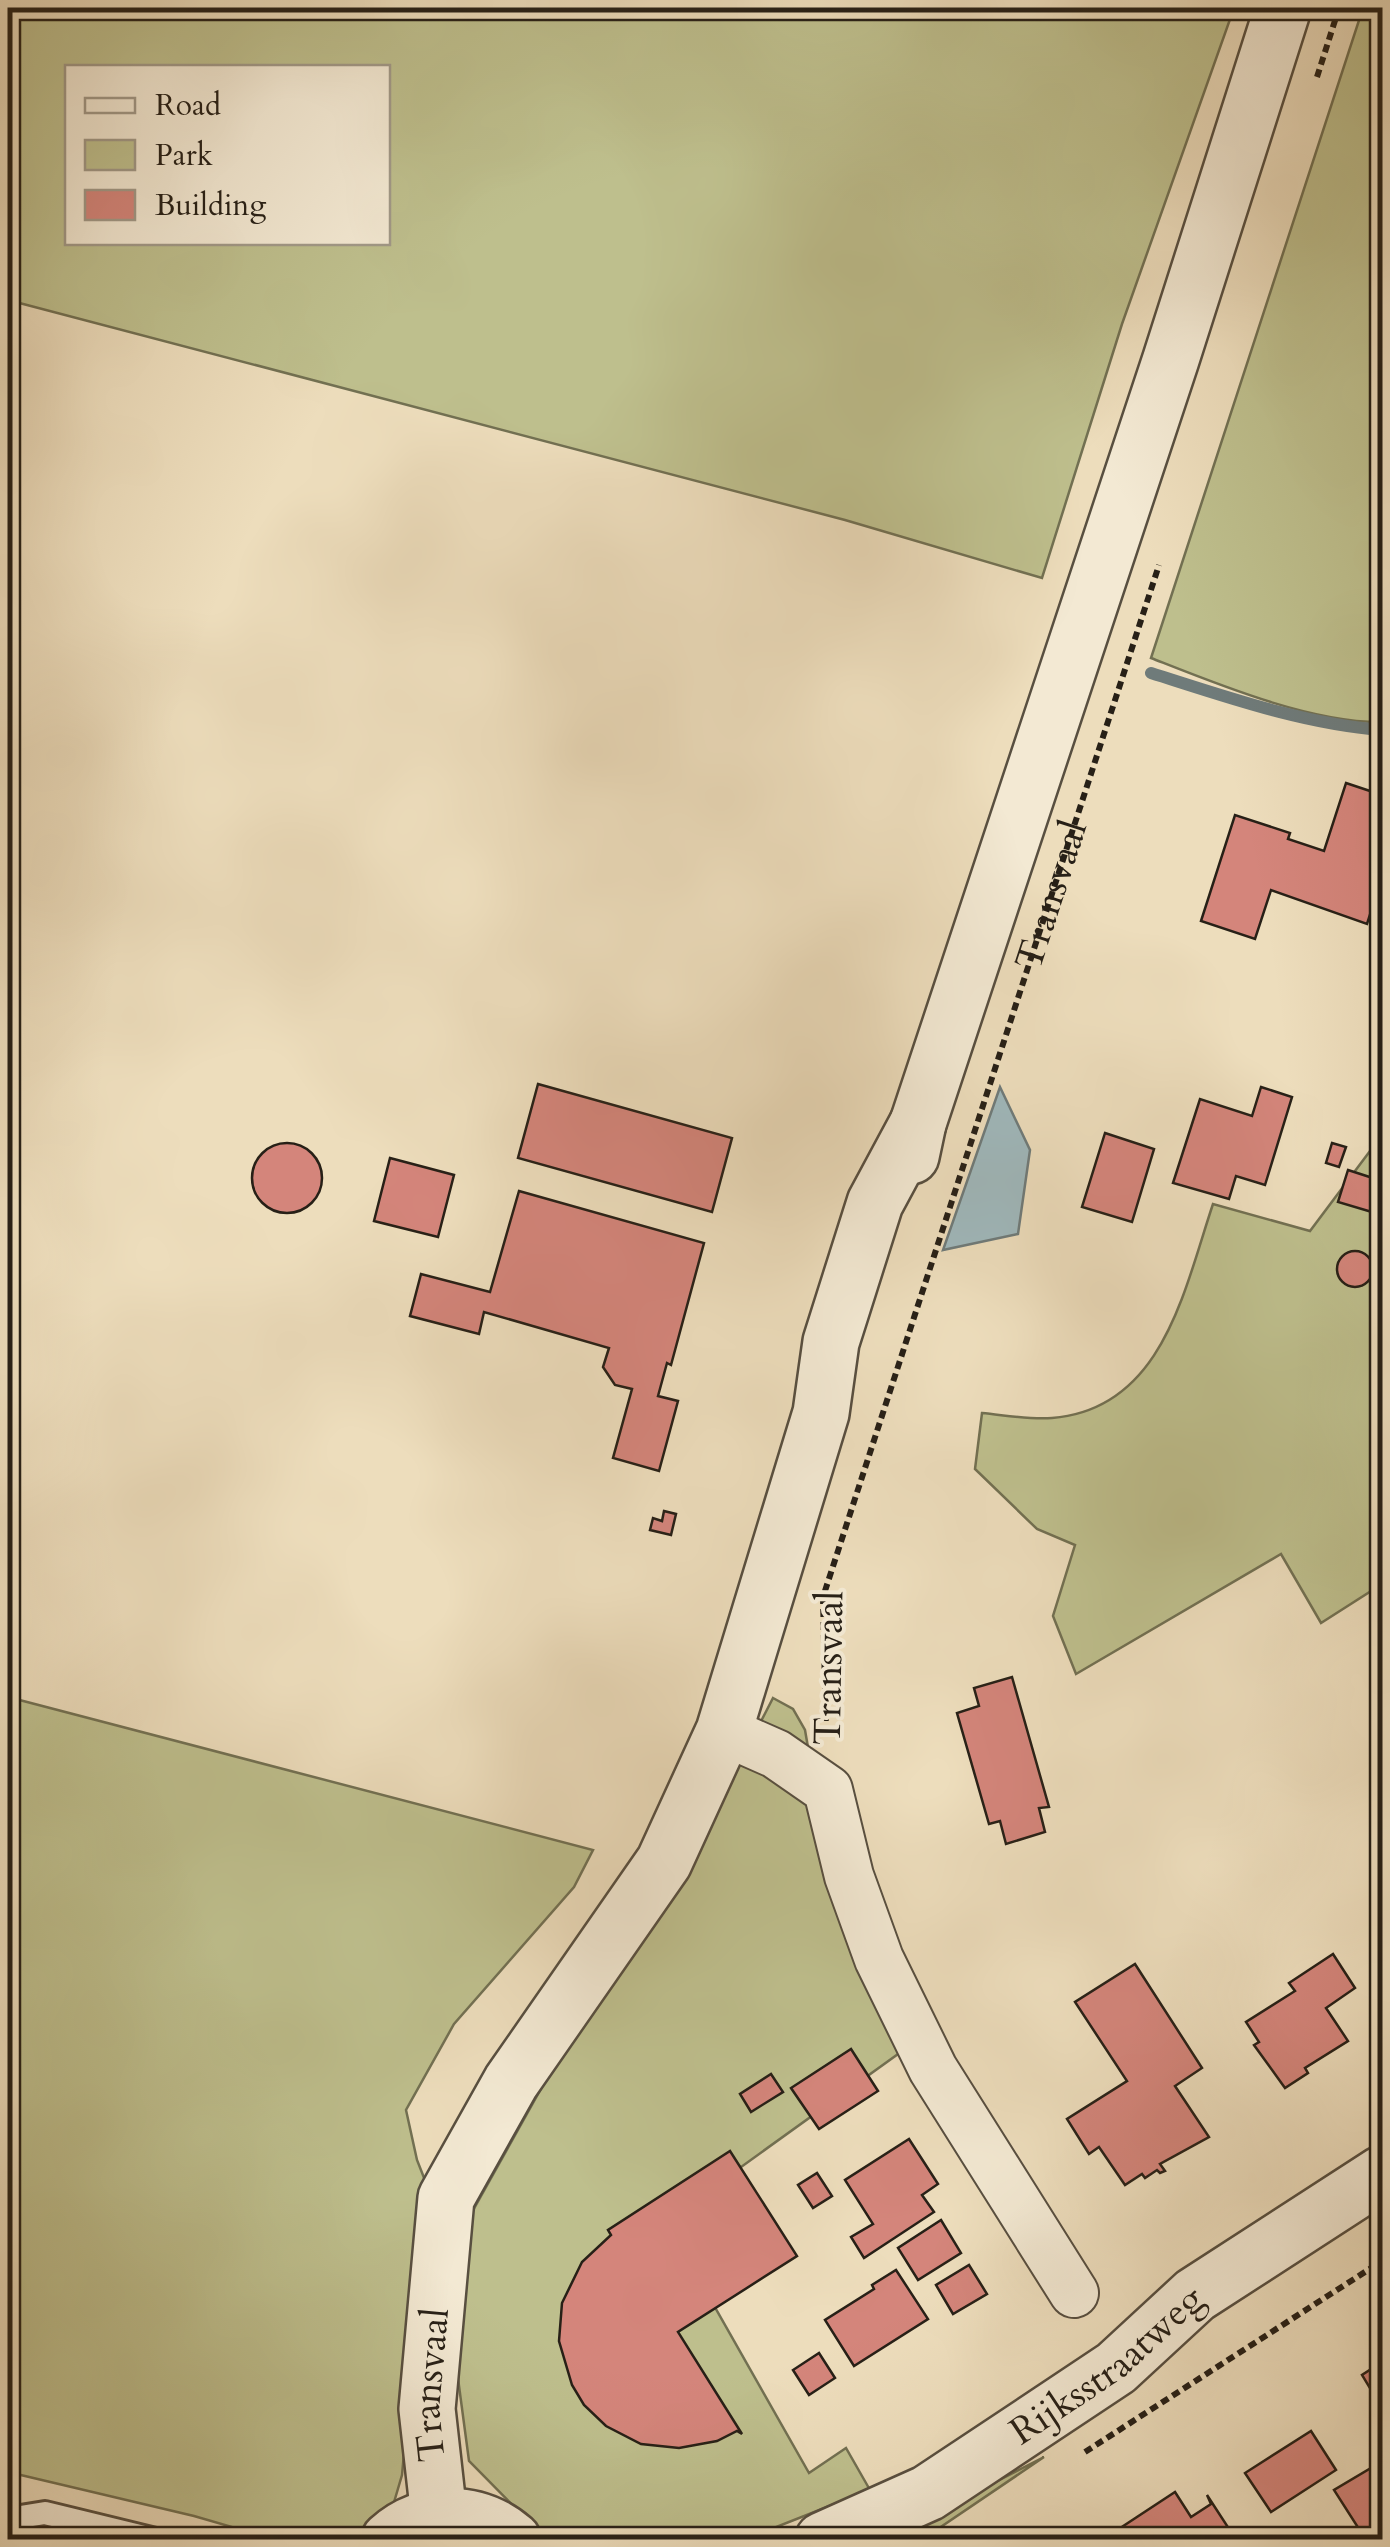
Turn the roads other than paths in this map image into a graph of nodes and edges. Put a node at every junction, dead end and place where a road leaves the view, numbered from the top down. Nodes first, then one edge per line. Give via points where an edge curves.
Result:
1 (1283, 8) edge
2 (724, 1731) junction
3 (1382, 2174) edge
4 (1074, 2293) dead end
5 (438, 2516) junction
6 (8, 2519) edge
7 (139, 2538) edge
8 (389, 2540) edge
9 (513, 2540) edge
10 (823, 2540) edge

1 - 2 street, Transvaal via 918,1123 902,1206 852,1350 821,1413
2 - 4 street, Transvaal via 776,1754 828,1790 848,1876 932,2069
2 - 5 street, Transvaal via 664,1862 511,2082 446,2198 427,2410
3 - 10 street, Rijksstraatweg via 1195,2295 1116,2368 928,2493
5 - 8 street
5 - 9 street via 471,2517
6 - 7 lane via 45,2513

